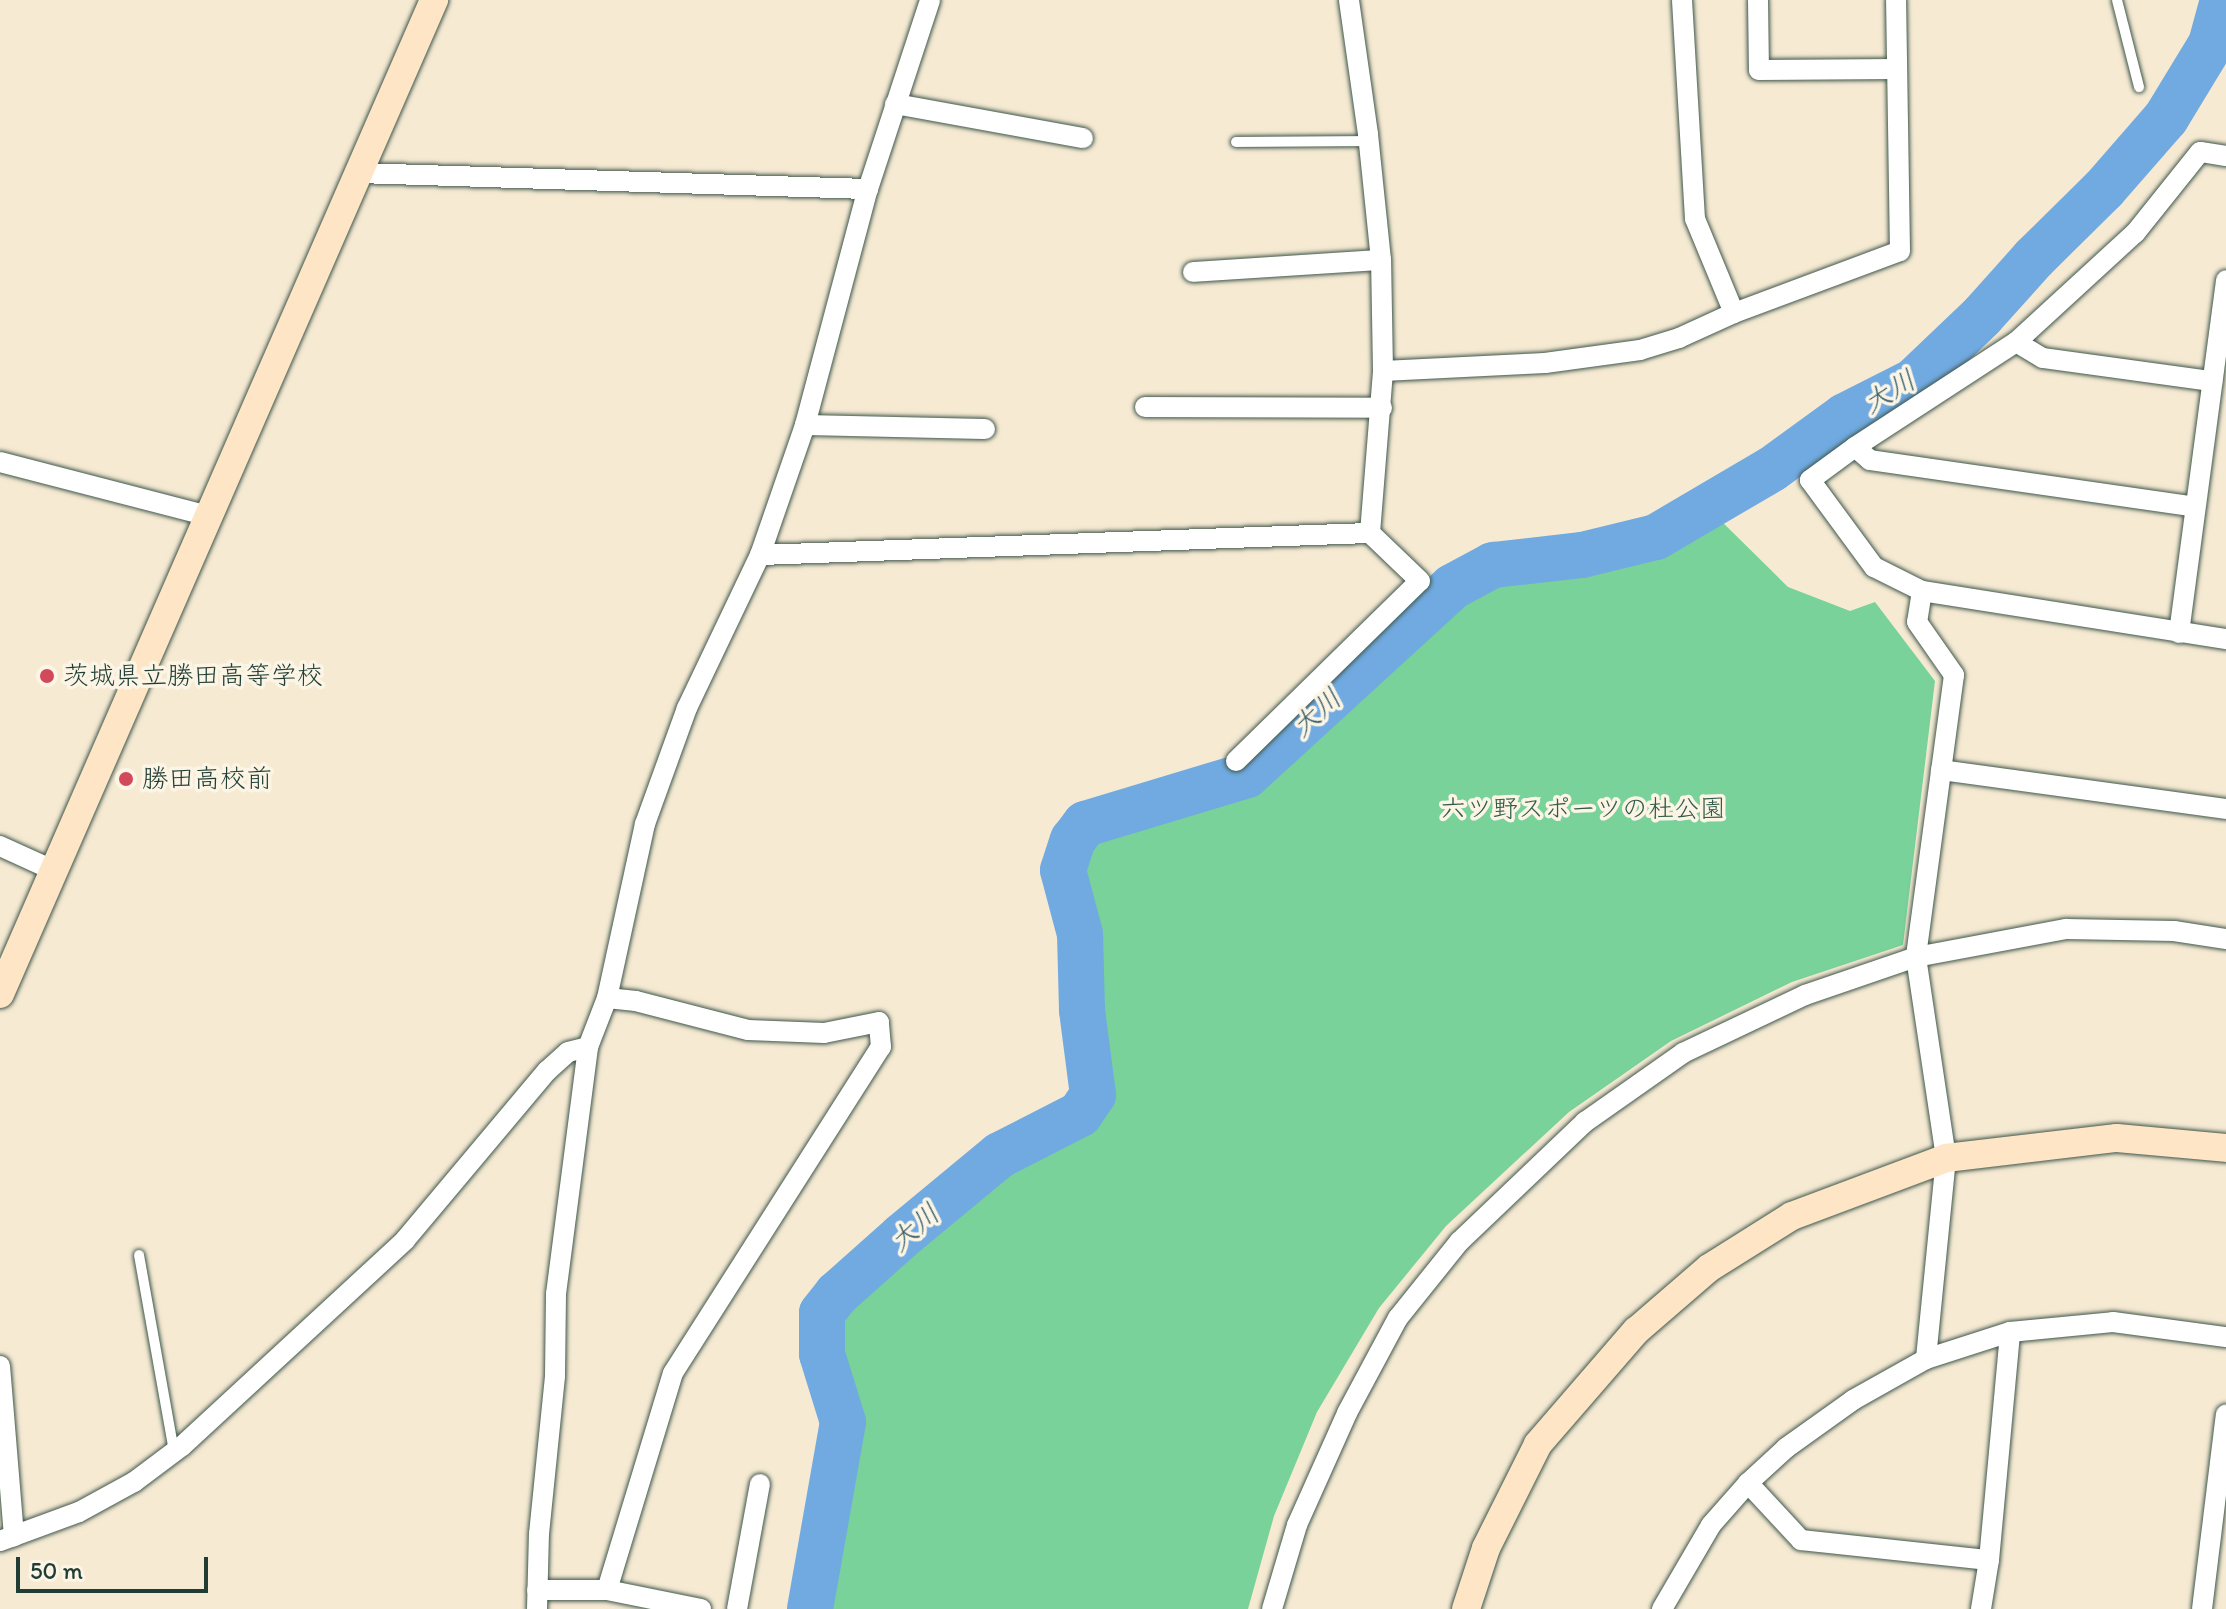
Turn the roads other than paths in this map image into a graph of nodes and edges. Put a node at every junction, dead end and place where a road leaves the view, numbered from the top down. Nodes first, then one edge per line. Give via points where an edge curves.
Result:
1 (434, 0) edge
2 (930, 0) edge
3 (1349, 0) edge
4 (1682, 0) edge
5 (1758, 0) edge
6 (1896, 0) edge
7 (2117, 0) edge
8 (1897, 69) junction
9 (2139, 87) dead end
10 (895, 104) junction
11 (1083, 138) dead end
12 (1369, 141) junction
13 (1236, 142) dead end
14 (2226, 156) edge
15 (358, 173) junction
16 (868, 189) junction
17 (1381, 260) junction
18 (1193, 272) dead end
19 (2225, 290) edge
20 (1734, 313) junction
21 (2016, 342) junction
22 (1383, 371) junction
23 (2212, 381) junction
24 (1145, 407) dead end
25 (1382, 408) junction
26 (805, 425) junction
27 (985, 429) dead end
28 (1855, 447) junction
29 (0, 462) edge
30 (2195, 507) junction
31 (209, 516) junction
32 (1370, 533) junction
33 (760, 555) junction
34 (1922, 591) junction
35 (2179, 633) junction
36 (2226, 639) edge
37 (1236, 761) dead end
38 (1941, 770) junction
39 (2226, 809) edge
40 (0, 846) edge
41 (55, 871) junction
42 (2226, 939) edge
43 (1916, 957) junction
44 (0, 994) edge
45 (607, 998) junction
46 (588, 1047) junction
47 (2226, 1148) edge
48 (1946, 1158) junction
49 (139, 1255) dead end
50 (2010, 1332) junction
51 (2226, 1337) edge
52 (1926, 1359) junction
53 (0, 1366) edge
54 (2226, 1414) edge
55 (174, 1452) junction
56 (2223, 1472) edge
57 (1748, 1483) junction
58 (760, 1484) dead end
59 (7, 1539) edge
60 (1989, 1560) junction
61 (607, 1590) junction
62 (537, 1600) edge
63 (701, 1609) edge
64 (737, 1609) edge
65 (1272, 1609) edge
66 (1466, 1609) edge
67 (1662, 1609) edge
68 (1981, 1609) edge
69 (2202, 1609) edge

1 - 15 street
2 - 10 street
3 - 12 street
4 - 20 street via 1695,219
5 - 8 street via 1759,70
6 - 8 street
7 - 9 lane
8 - 20 street via 1900,251
10 - 11 street
10 - 16 street
12 - 13 lane
12 - 17 street
14 - 21 street via 2200,152 2135,233
15 - 16 street
15 - 31 street
16 - 26 street
17 - 18 street
17 - 22 street
19 - 23 street
20 - 22 street via 1640,350 1545,363
21 - 23 street via 2043,358
21 - 28 street
22 - 25 street
23 - 30 street
24 - 25 street
25 - 32 street
26 - 27 street
26 - 33 street
28 - 30 street via 1870,460
28 - 34 street via 1810,480 1874,567
29 - 31 street
30 - 35 street
31 - 41 street
32 - 33 street
32 - 37 street via 1420,581
33 - 45 street via 662,772 645,824
34 - 35 street
34 - 38 street via 1917,622 1954,675
35 - 36 street
38 - 39 street
38 - 43 street
40 - 41 street
41 - 44 street
42 - 43 street via 2174,931 2066,929
43 - 48 street
43 - 65 street via 1805,995 1683,1053 1585,1122 1460,1241 1398,1318 1347,1413 1297,1525
45 - 46 street
45 - 61 street via 748,1030 824,1033 879,1022 881,1047 673,1373
46 - 55 street via 568,1052 547,1071 405,1240
46 - 62 street via 556,1294 555,1376
47 - 48 street via 2117,1138
48 - 52 street
48 - 66 street via 1792,1216 1709,1268 1636,1331 1538,1444 1486,1548
49 - 55 lane
50 - 51 street via 2113,1322
50 - 52 street
50 - 60 street
52 - 57 street via 1853,1400
53 - 59 street
54 - 56 street
55 - 59 street via 134,1482 79,1512
56 - 69 street
57 - 60 street via 1801,1540
57 - 67 street via 1711,1525
58 - 64 street
60 - 68 street
61 - 62 street
61 - 63 street

